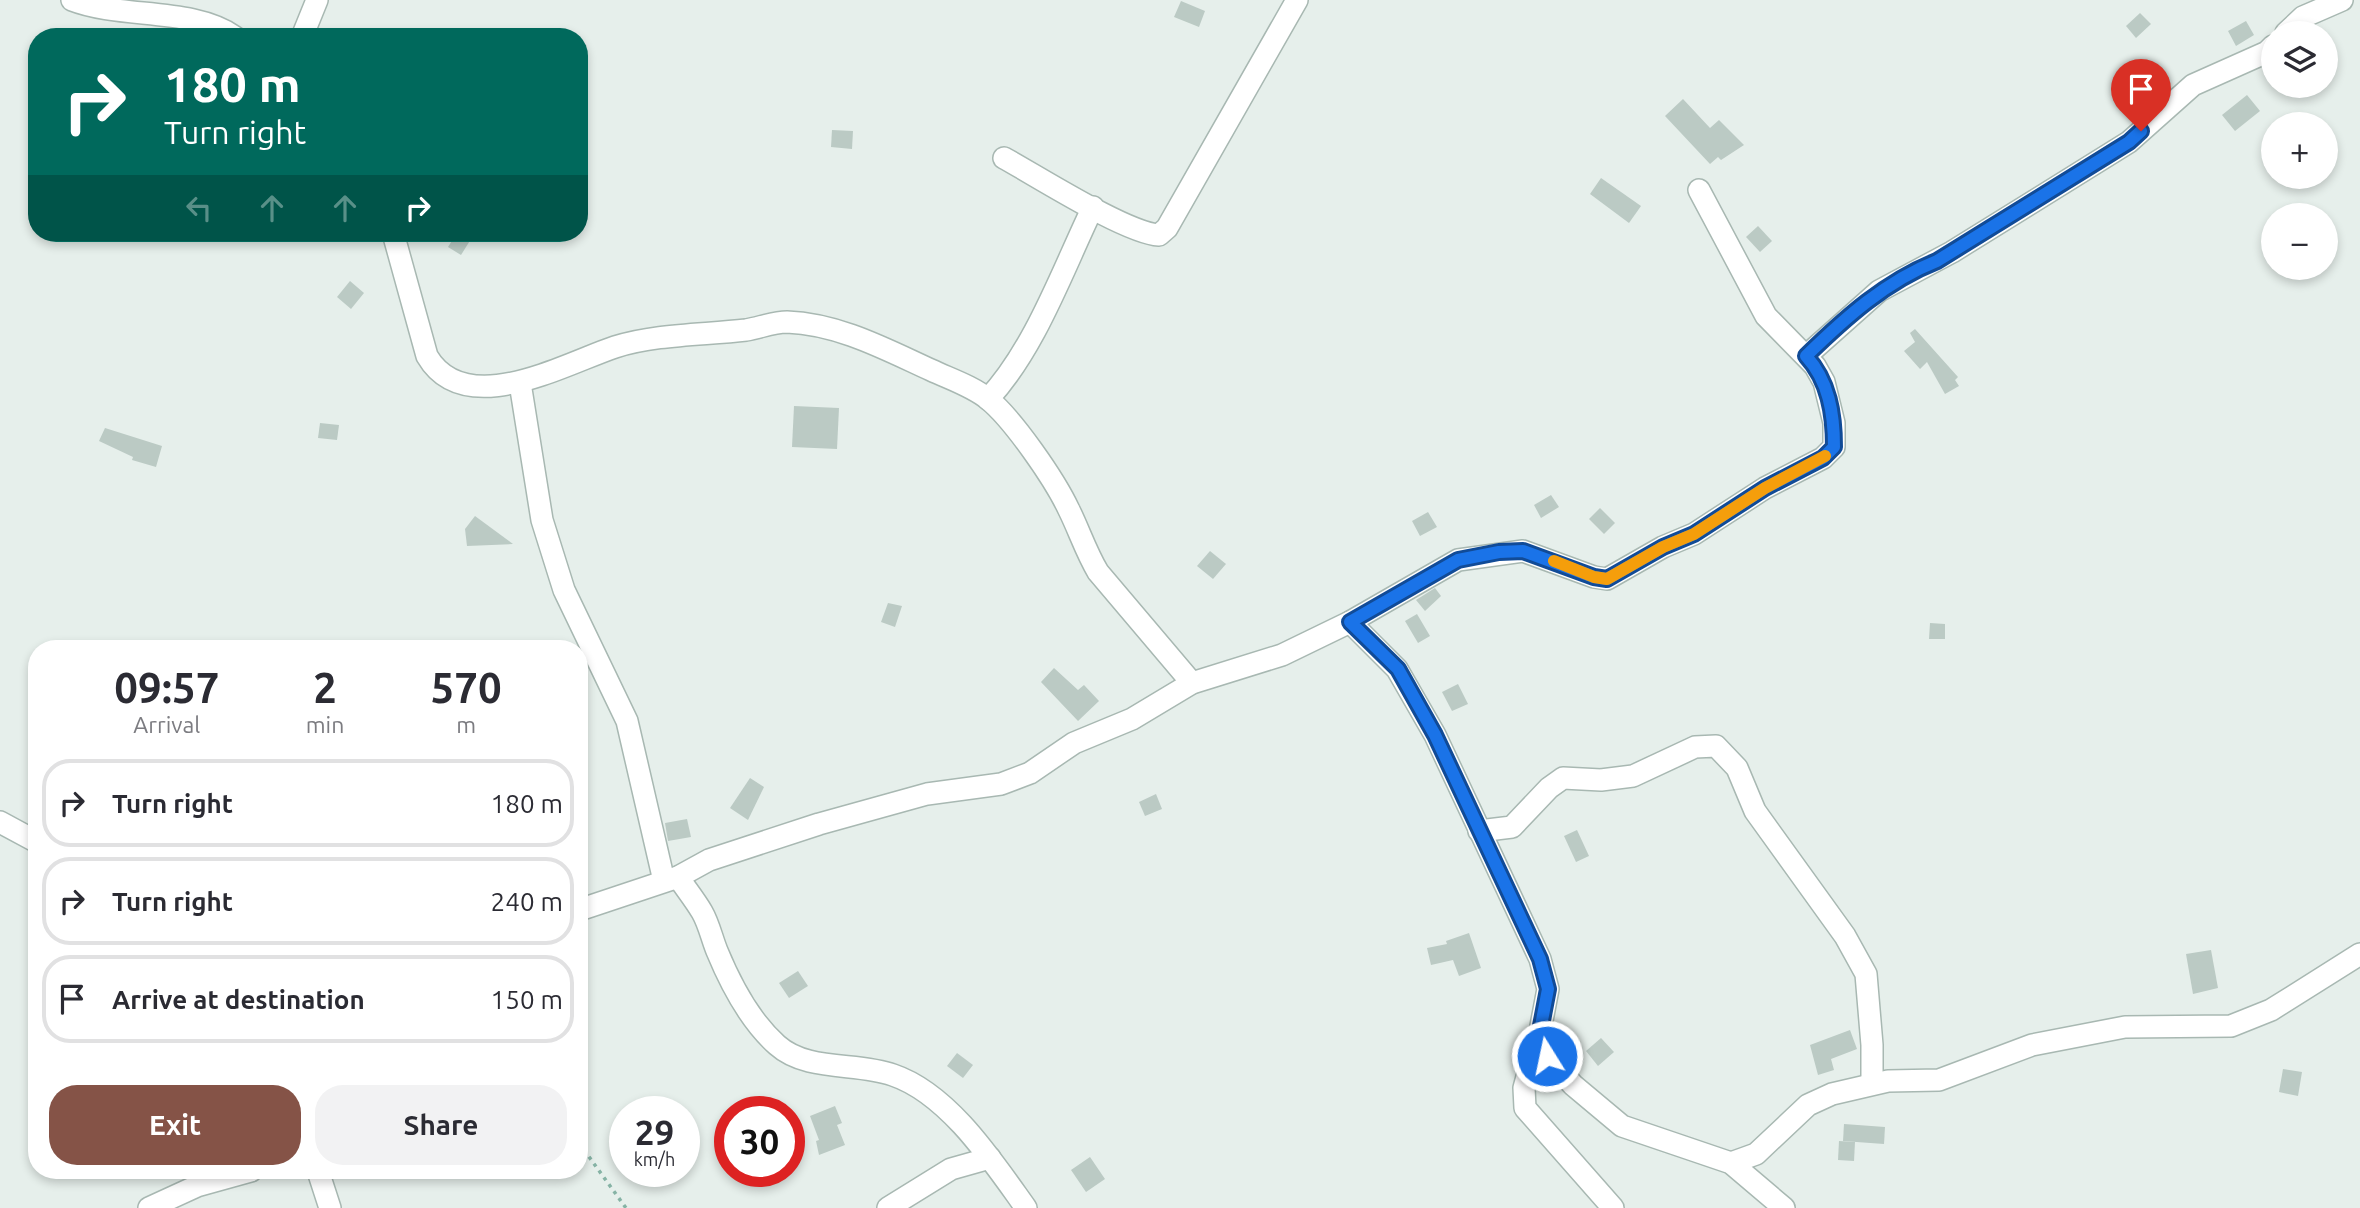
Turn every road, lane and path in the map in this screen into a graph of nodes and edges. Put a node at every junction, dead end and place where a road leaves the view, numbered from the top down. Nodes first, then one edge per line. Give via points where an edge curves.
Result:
1 (72, 0) edge
2 (317, 0) edge
3 (1297, 0) edge
4 (2342, 0) edge
5 (2300, 21) edge
6 (223, 28) edge
7 (306, 28) edge
8 (2261, 55) edge
9 (1004, 158) dead end
10 (1699, 190) dead end
11 (1093, 207) junction
12 (395, 242) edge
13 (1806, 356) junction
14 (520, 383) junction
15 (988, 399) junction
16 (1350, 622) junction
17 (1192, 683) junction
18 (0, 822) edge
19 (1479, 831) junction
20 (28, 837) edge
21 (671, 879) junction
22 (588, 907) edge
23 (2360, 954) edge
24 (1540, 1031) junction
25 (1872, 1084) junction
26 (588, 1155) edge
27 (990, 1158) junction
28 (1731, 1163) junction
29 (222, 1179) edge
30 (321, 1179) edge
31 (149, 1208) edge
32 (330, 1208) edge
33 (626, 1208) edge
34 (888, 1208) edge
35 (1026, 1208) edge
36 (1613, 1208) edge
37 (1784, 1208) edge

1 - 6 street
2 - 7 street
3 - 11 street via 1167,228 1159,235 1147,234
4 - 5 street
8 - 13 street via 2193,85 2129,142 1879,291
9 - 11 street
10 - 13 street via 1766,316
11 - 15 street via 1027,343 1007,379
12 - 14 street via 426,356 434,368 446,378 470,384
13 - 16 street via 1824,382 1834,423 1834,447 1823,458 1765,488 1694,534 1607,579 1523,551 1458,560
14 - 15 street via 616,347 783,322 820,325 873,343
14 - 21 street via 542,520 564,590 627,721
15 - 17 street via 1045,471 1069,509 1098,572
16 - 17 street via 1282,655
16 - 19 street via 1398,669 1435,735
17 - 21 street via 1132,719 1073,743 1030,773 1001,783 927,794 819,824 709,860
18 - 20 street
19 - 24 street via 1540,959 1548,989
19 - 25 street via 1512,827 1563,778 1633,776 1695,747 1716,746 1737,768 1755,811 1838,926 1866,974
21 - 22 street
21 - 27 street via 703,913 731,983 778,1046 812,1061 892,1074 911,1083 935,1098
23 - 25 street via 2270,1010 2231,1026 2125,1027 2032,1045 1939,1080
24 - 28 street via 1547,1056 1622,1126
24 - 36 street via 1524,1088 1525,1108
25 - 28 street via 1808,1105 1756,1154
26 - 33 path
27 - 34 street via 951,1169
27 - 35 street
28 - 37 street
29 - 31 street
30 - 32 street

